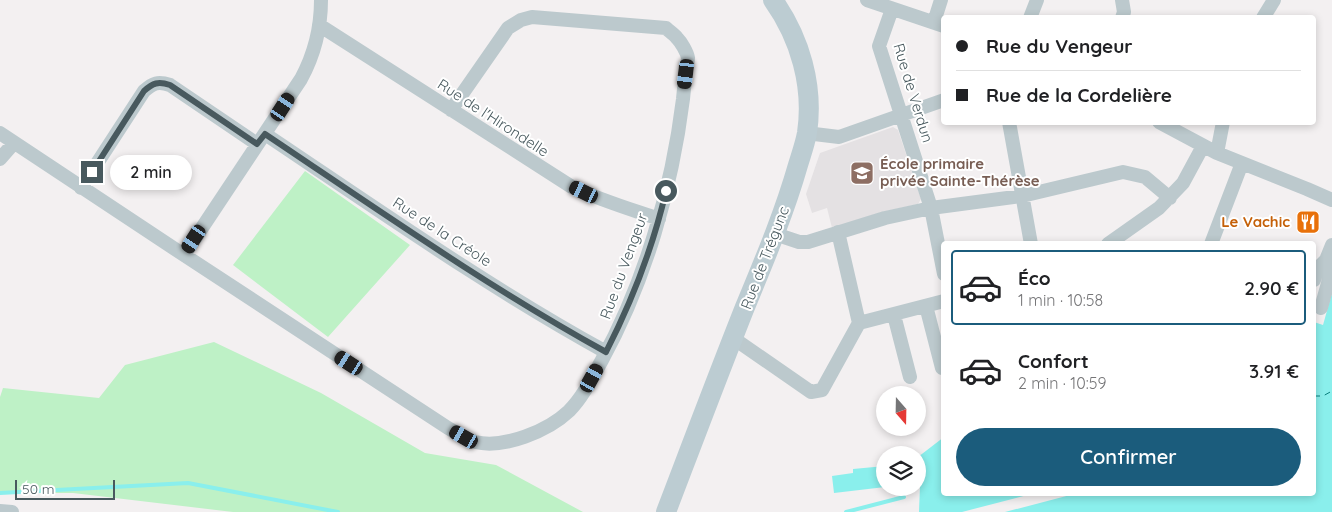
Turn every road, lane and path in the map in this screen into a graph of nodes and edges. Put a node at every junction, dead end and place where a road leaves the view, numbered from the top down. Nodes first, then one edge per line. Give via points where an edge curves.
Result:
1 (321, 0) edge
2 (773, 0) edge
3 (868, 0) edge
4 (941, 0) edge
5 (1036, 0) edge
6 (1274, 0) edge
7 (892, 9) junction
8 (1031, 15) edge
9 (1265, 15) edge
10 (939, 24) edge
11 (319, 25) junction
12 (941, 101) edge
13 (451, 110) junction
14 (902, 115) junction
15 (1010, 125) edge
16 (1164, 125) edge
17 (1222, 125) edge
18 (0, 133) edge
19 (806, 133) junction
20 (261, 139) junction
21 (14, 142) junction
22 (1203, 146) junction
23 (1217, 154) junction
24 (0, 159) edge
25 (1242, 163) junction
26 (81, 188) junction
27 (1022, 196) junction
28 (1170, 198) junction
29 (1332, 200) edge
30 (932, 208) junction
31 (660, 219) junction
32 (838, 232) junction
33 (775, 234) junction
34 (1030, 241) edge
35 (1112, 241) edge
36 (1212, 241) edge
37 (1332, 245) edge
38 (184, 255) junction
39 (941, 258) edge
40 (1326, 260) junction
41 (1316, 274) edge
42 (941, 302) edge
43 (926, 306) junction
44 (1321, 308) dead end
45 (894, 314) junction
46 (859, 323) junction
47 (733, 338) junction
48 (606, 352) junction
49 (941, 364) edge
50 (910, 377) dead end
51 (0, 510) edge
52 (12, 512) edge
53 (666, 512) edge

1 - 11 street
2 - 19 main road, Rue de Trégunc via 801,54 808,93
3 - 7 street
4 - 10 street
5 - 8 street
6 - 9 street
7 - 10 street
7 - 14 street, Rue de Verdun via 879,46
11 - 13 street, Rue de l'Hirondelle
11 - 20 street via 309,64 301,80
12 - 14 street
13 - 31 street, Rue de l'Hirondelle via 572,187
13 - 31 street, Rue du Vengeur via 508,28 521,20 537,17 666,28 677,37 688,56 679,127
14 - 19 street via 839,138
14 - 30 street, Rue de Verdun
15 - 27 street
16 - 22 street
17 - 23 street
18 - 21 street
19 - 33 main road, Rue de Trégunc via 792,188
20 - 26 street, Rue de la Créole via 170,85 158,82 144,91
20 - 38 street
20 - 48 street, Rue de la Créole via 554,323
21 - 24 street
21 - 26 street
22 - 23 street
22 - 28 street via 1183,183
23 - 25 street
25 - 29 street
25 - 36 street
26 - 38 street
27 - 28 street via 1122,172 1145,177
27 - 30 street
27 - 34 street
28 - 35 street
30 - 32 street
30 - 39 street, Rue de Verdun
31 - 48 street, Rue du Vengeur via 631,298
32 - 33 street via 808,242
32 - 46 street
33 - 47 main road, Rue de Trégunc
37 - 40 street
38 - 48 street, Rue du Vengeur via 448,428 484,443 519,439 555,422 580,398
40 - 41 street
40 - 44 street via 1331,272
42 - 43 street
43 - 45 street
43 - 49 street
45 - 46 street
45 - 50 street
46 - 47 street via 822,390 811,392
47 - 53 main road, Rue de Trégunc
51 - 52 street

